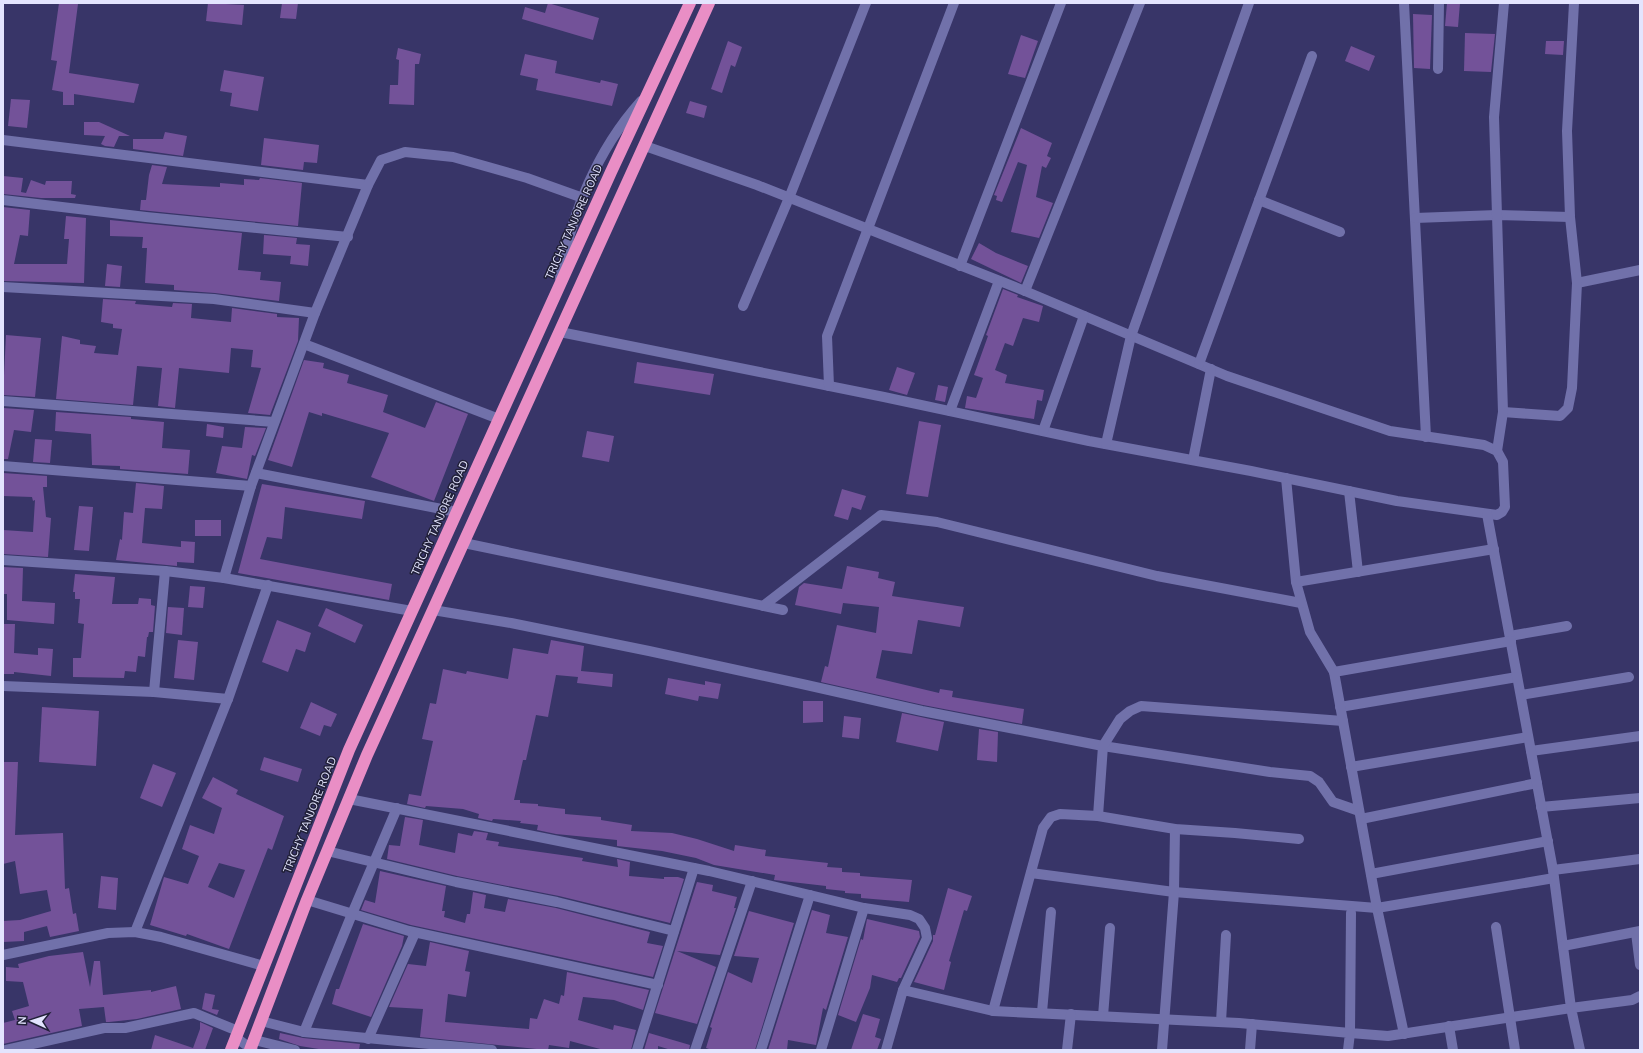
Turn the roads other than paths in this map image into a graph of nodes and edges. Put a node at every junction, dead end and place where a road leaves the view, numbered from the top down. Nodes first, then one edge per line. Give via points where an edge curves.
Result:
1 (690, 3) edge
2 (709, 3) edge
3 (866, 3) edge
4 (954, 3) edge
5 (1061, 3) edge
6 (1140, 3) edge
7 (1249, 3) edge
8 (1404, 3) edge
9 (1439, 3) edge
10 (1504, 3) edge
11 (1574, 3) edge
12 (1312, 56) dead end
13 (1438, 69) dead end
14 (647, 95) junction
15 (3, 140) edge
16 (644, 146) junction
17 (368, 185) junction
18 (583, 198) junction
19 (789, 198) junction
20 (3, 200) edge
21 (1259, 200) junction
22 (1497, 215) junction
23 (1570, 217) junction
24 (1416, 218) junction
25 (868, 229) junction
26 (1340, 232) dead end
27 (348, 237) junction
28 (960, 266) junction
29 (1640, 270) edge
30 (999, 281) junction
31 (1577, 283) junction
32 (3, 287) edge
33 (558, 288) junction
34 (1025, 291) junction
35 (743, 306) dead end
36 (315, 313) junction
37 (1084, 316) junction
38 (560, 332) junction
39 (1131, 336) junction
40 (304, 344) junction
41 (1198, 364) junction
42 (1211, 369) junction
43 (829, 386) junction
44 (3, 401) edge
45 (950, 411) junction
46 (1503, 412) junction
47 (499, 419) junction
48 (274, 422) junction
49 (1042, 431) junction
50 (1426, 437) junction
51 (1106, 444) junction
52 (1497, 451) junction
53 (1192, 460) junction
54 (3, 466) edge
55 (256, 473) junction
56 (1286, 478) junction
57 (251, 486) junction
58 (1349, 491) junction
59 (457, 512) junction
60 (1487, 514) junction
61 (464, 543) junction
62 (1494, 550) junction
63 (3, 560) edge
64 (165, 571) junction
65 (1358, 572) junction
66 (224, 578) junction
67 (1296, 582) junction
68 (268, 585) junction
69 (1302, 603) junction
70 (763, 606) junction
71 (433, 610) junction
72 (783, 610) dead end
73 (412, 611) junction
74 (1567, 626) dead end
75 (1510, 639) junction
76 (1334, 672) junction
77 (1517, 677) junction
78 (1629, 677) dead end
79 (3, 686) edge
80 (154, 692) junction
81 (1521, 695) junction
82 (228, 699) junction
83 (1340, 708) junction
84 (1343, 721) junction
85 (1640, 736) edge
86 (1528, 737) junction
87 (1103, 746) junction
88 (1531, 751) junction
89 (1351, 766) junction
90 (1537, 783) junction
91 (1640, 798) edge
92 (349, 799) junction
93 (398, 808) junction
94 (1541, 808) junction
95 (1360, 815) junction
96 (1098, 816) junction
97 (1175, 829) junction
98 (1299, 839) dead end
99 (1548, 841) junction
100 (326, 851) junction
101 (1640, 859) edge
102 (373, 864) junction
103 (694, 868) junction
104 (1031, 873) junction
105 (1371, 874) junction
106 (1554, 874) junction
107 (752, 881) junction
108 (1174, 892) junction
109 (810, 895) junction
110 (307, 900) junction
111 (864, 908) junction
112 (1377, 908) junction
113 (1051, 912) dead end
114 (1352, 913) dead end
115 (352, 914) junction
116 (1496, 927) dead end
117 (1110, 928) dead end
118 (674, 931) junction
119 (135, 932) junction
120 (1638, 932) edge
121 (415, 933) junction
122 (1226, 935) dead end
123 (1563, 946) junction
124 (3, 955) edge
125 (1640, 965) edge
126 (264, 966) junction
127 (658, 986) junction
128 (903, 990) junction
129 (1640, 996) edge
130 (1571, 1008) junction
131 (993, 1011) junction
132 (1042, 1012) junction
133 (1071, 1014) junction
134 (1103, 1016) junction
135 (1510, 1018) junction
136 (1164, 1019) junction
137 (261, 1021) junction
138 (1221, 1022) junction
139 (1252, 1024) junction
140 (1449, 1026) junction
141 (304, 1032) junction
142 (1350, 1033) junction
143 (237, 1034) junction
144 (1404, 1034) junction
145 (368, 1039) junction
146 (252, 1047) edge
147 (6, 1050) edge
148 (231, 1050) edge
149 (295, 1050) edge
150 (492, 1050) edge
151 (636, 1050) edge
152 (695, 1050) edge
153 (761, 1050) edge
154 (821, 1050) edge
155 (886, 1050) edge
156 (1067, 1050) edge
157 (1162, 1050) edge
158 (1250, 1050) edge
159 (1348, 1050) edge
160 (1453, 1050) edge
161 (1515, 1050) edge
162 (1580, 1050) edge

1 - 14 highway, TRICHY TANJORE ROAD
2 - 16 highway
3 - 19 street
4 - 25 street
5 - 28 street
6 - 34 street
7 - 39 street
8 - 24 street
9 - 13 street
10 - 22 street via 1494,117
11 - 23 street via 1567,131
12 - 21 street
14 - 18 street via 624,120
14 - 33 highway, TRICHY TANJORE ROAD
15 - 17 street
16 - 19 street
16 - 38 highway
17 - 18 street via 381,160 405,152 453,157 527,178
17 - 27 street
18 - 33 street via 569,235
19 - 25 street
19 - 35 street
20 - 27 street
21 - 26 street
21 - 41 street
22 - 23 street
22 - 24 street
22 - 46 street
23 - 31 street
24 - 50 street
25 - 28 street
25 - 43 street via 827,336
27 - 36 street
28 - 30 street
29 - 31 street
30 - 34 street
30 - 45 street
31 - 46 street via 1572,388 1568,408 1560,416
32 - 36 street via 214,299
33 - 47 highway, TRICHY TANJORE ROAD
34 - 37 street
36 - 40 street
37 - 39 street
37 - 49 street
38 - 43 street
38 - 61 highway
39 - 41 street
39 - 51 street
40 - 47 street
40 - 48 street
41 - 42 street
42 - 50 street via 1390,431
42 - 53 street
43 - 45 street
44 - 48 street
45 - 49 street
46 - 52 street
47 - 59 highway, TRICHY TANJORE ROAD
48 - 55 street
49 - 51 street
50 - 52 street via 1484,445
51 - 53 street
52 - 60 street via 1503,462 1505,507 1497,515
53 - 56 street
54 - 57 street
55 - 57 street
55 - 59 street
56 - 58 street
56 - 67 street
57 - 66 street
58 - 60 street
58 - 65 street
59 - 73 highway, TRICHY TANJORE ROAD
60 - 62 street
61 - 70 street
61 - 71 highway
62 - 65 street
62 - 75 street
63 - 64 street
64 - 66 street
64 - 80 street
65 - 67 street
66 - 68 street
67 - 69 street
68 - 73 street
68 - 82 street
69 - 70 street via 1157,576 937,522 881,515
69 - 76 street via 1310,632
70 - 72 street
71 - 87 street via 511,623 922,711
71 - 92 highway
73 - 126 highway, TRICHY TANJORE ROAD via 349,750
74 - 75 street
75 - 76 street
75 - 77 street
76 - 83 street
77 - 81 street
77 - 83 street
78 - 81 street
79 - 80 street
80 - 82 street
81 - 86 street
82 - 119 street
83 - 84 street
84 - 87 street via 1141,706 1120,719
84 - 89 street
85 - 88 street
86 - 88 street
86 - 89 street
87 - 95 street via 1310,776 1319,782 1333,802
87 - 96 street
88 - 90 street
89 - 95 street
90 - 94 street
90 - 95 street
91 - 94 street
92 - 93 street
92 - 100 highway
93 - 102 street
93 - 103 street
94 - 99 street
95 - 105 street
96 - 97 street
96 - 104 street via 1051,816 1043,828
97 - 98 street
97 - 108 street
99 - 105 street
99 - 106 street
100 - 102 street
100 - 110 highway
101 - 106 street
102 - 115 street
102 - 118 street via 557,902
103 - 107 street
103 - 118 street
104 - 108 street
104 - 131 street
105 - 112 street
106 - 112 street
106 - 123 street
107 - 109 street
107 - 152 street
108 - 112 street
108 - 136 street
109 - 111 street
109 - 153 street
110 - 115 street
110 - 137 highway
111 - 128 street via 910,915 919,919 925,928 927,938
111 - 154 street
112 - 144 street
113 - 132 street
114 - 142 street
115 - 121 street
115 - 141 street
116 - 135 street
117 - 134 street
118 - 127 street
119 - 124 street via 108,933
119 - 126 street
120 - 123 street
120 - 125 street
121 - 127 street
121 - 145 street
122 - 138 street
123 - 130 street
126 - 143 highway, TRICHY TANJORE ROAD
127 - 151 street
128 - 131 street
128 - 155 street
129 - 130 street via 1632,1000
130 - 135 street
130 - 162 street
131 - 132 street
132 - 133 street
133 - 134 street
133 - 156 street
134 - 136 street
135 - 140 street
135 - 161 street
136 - 138 street
136 - 157 street
137 - 141 street
137 - 146 highway
138 - 139 street
139 - 142 street
139 - 158 street
140 - 144 street
140 - 160 street
141 - 145 street
142 - 144 street via 1388,1036
142 - 159 street
143 - 146 street
143 - 147 street via 194,1013 125,1028 104,1028
143 - 148 highway, TRICHY TANJORE ROAD
145 - 150 street
146 - 149 street

